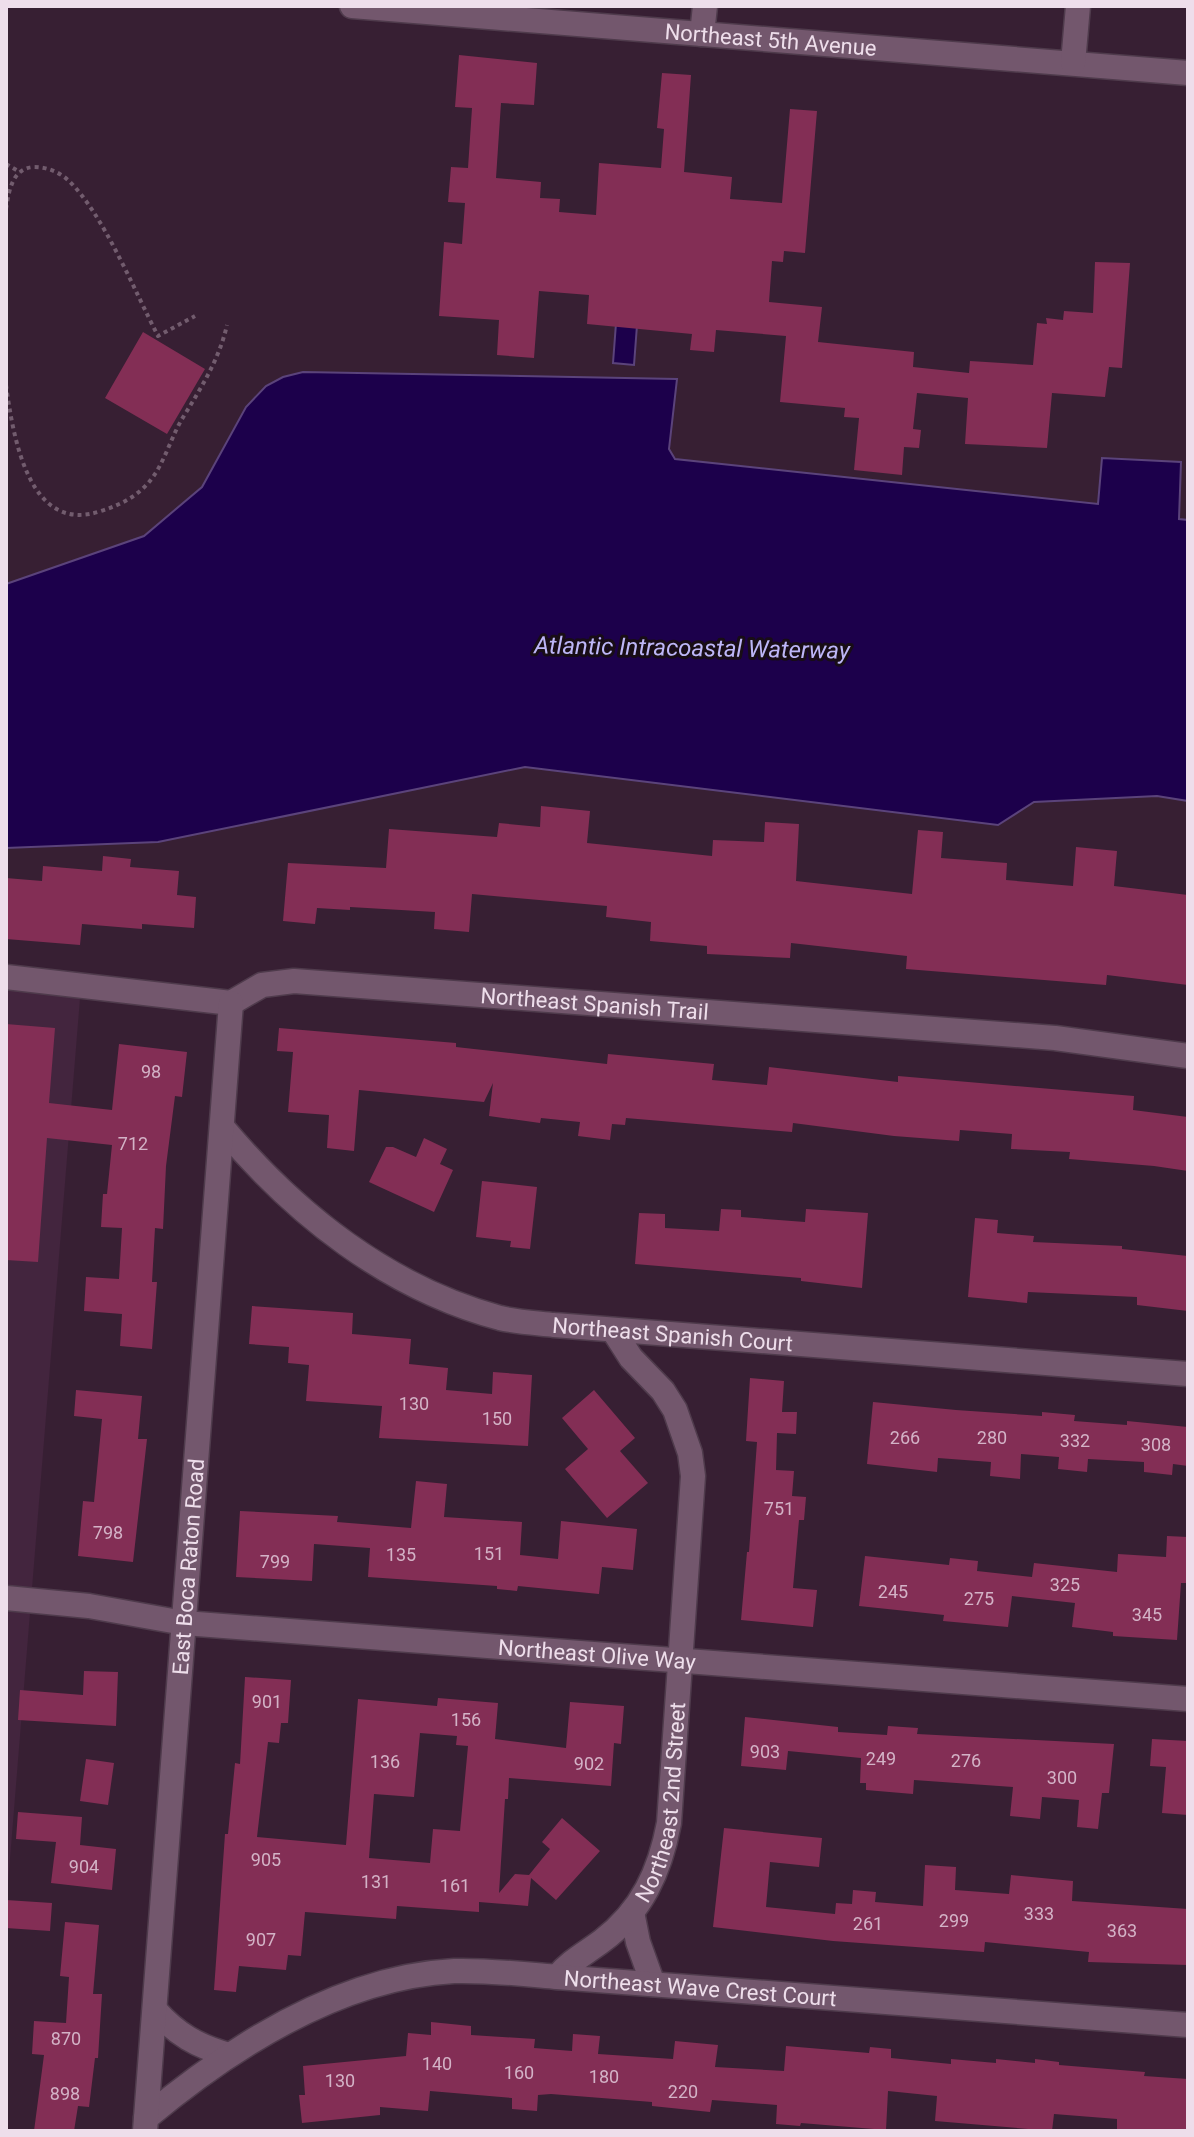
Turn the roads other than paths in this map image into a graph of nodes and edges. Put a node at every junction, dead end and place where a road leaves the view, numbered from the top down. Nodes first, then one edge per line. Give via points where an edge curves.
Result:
1 (352, 6) edge
2 (705, 6) edge
3 (1078, 6) edge
4 (702, 34) junction
5 (1073, 63) junction
6 (1188, 73) edge
7 (6, 977) edge
8 (231, 1003) junction
9 (1188, 1056) edge
10 (222, 1127) junction
11 (613, 1330) junction
12 (1188, 1374) edge
13 (6, 1598) edge
14 (184, 1623) junction
15 (681, 1661) junction
16 (1188, 1699) edge
17 (632, 1912) junction
18 (557, 1977) junction
19 (653, 1984) junction
20 (155, 2010) junction
21 (1188, 2025) edge
22 (229, 2055) junction
23 (146, 2125) edge

1 - 4 street, Northeast 5th Avenue
2 - 4 street
3 - 5 street
4 - 5 street, Northeast 5th Avenue
5 - 6 street, Northeast 5th Avenue
7 - 8 street
8 - 9 street, Northeast Spanish Trail via 262,985 294,981 1055,1038
8 - 10 street, East Boca Raton Road
10 - 11 street, Northeast Spanish Court via 286,1195 330,1232 429,1292 503,1319
10 - 14 street, East Boca Raton Road
11 - 12 street, Northeast Spanish Court
11 - 15 street, Northeast 2nd Street via 675,1410 690,1453 693,1499
13 - 14 street, Northeast Olive Way
14 - 15 street, Northeast Olive Way
14 - 20 street, East Boca Raton Road
15 - 16 street, Northeast Olive Way
15 - 17 street, Northeast 2nd Street via 664,1852
17 - 18 street, Northeast 2nd Street
17 - 19 street, Northeast 2nd Street
18 - 19 street, Northeast Wave Crest Court
18 - 22 street, Northeast Wave Crest Court via 452,1971 400,1979 296,2017
19 - 21 street, Northeast Wave Crest Court
20 - 22 street via 187,2039
20 - 23 street, East Boca Raton Road
22 - 23 street, Northeast Wave Crest Court via 197,2076

